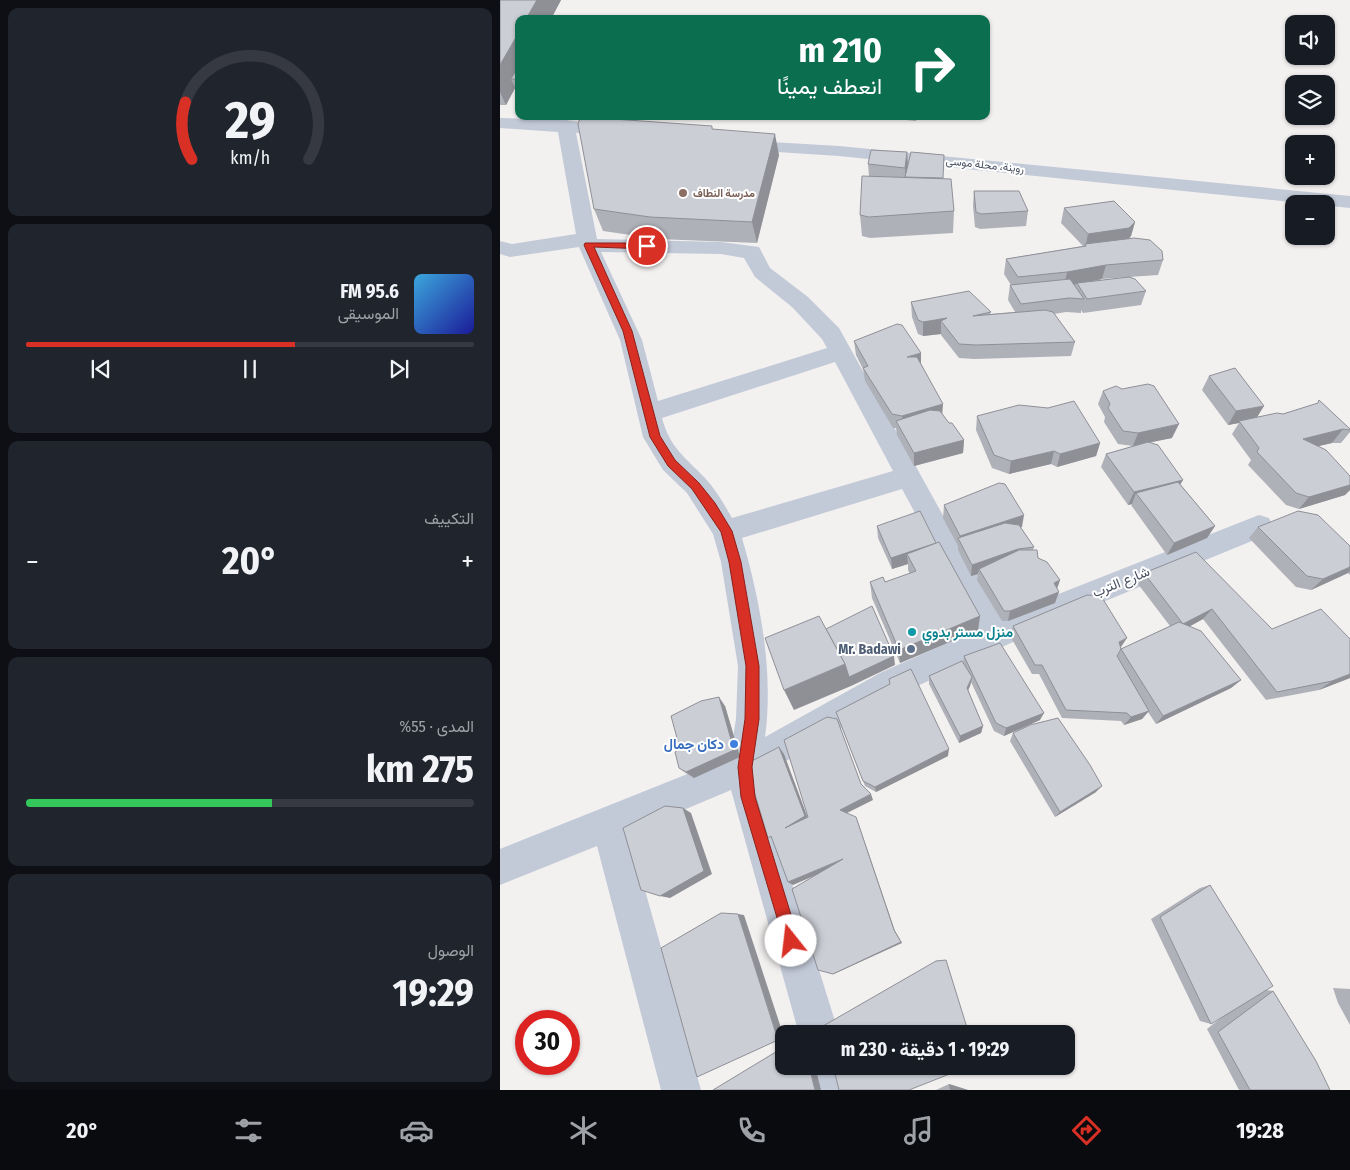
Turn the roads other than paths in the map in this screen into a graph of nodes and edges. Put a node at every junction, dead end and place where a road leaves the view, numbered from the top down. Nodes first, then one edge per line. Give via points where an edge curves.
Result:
1 (500, 123) edge
2 (566, 126) junction
3 (603, 130) edge
4 (725, 144) edge
5 (1350, 202) edge
6 (587, 242) junction
7 (500, 247) edge
8 (841, 352) junction
9 (648, 413) junction
10 (909, 477) junction
11 (1259, 526) edge
12 (726, 531) junction
13 (998, 636) junction
14 (745, 767) junction
15 (609, 824) junction
16 (500, 867) edge
17 (816, 1025) edge
18 (828, 1075) edge
19 (681, 1090) edge
20 (832, 1090) edge

1 - 2 street
2 - 3 street
2 - 6 street
4 - 5 street, روينة، محلة موسى via 849,152
6 - 7 street via 510,251
6 - 8 street via 752,252 762,272 800,302 831,334
6 - 9 street via 627,328
8 - 9 street
8 - 10 street
9 - 12 street via 655,437 664,452 696,486
10 - 12 street
10 - 13 street
11 - 13 street, شارع الترب via 1066,604
12 - 14 street via 735,562 753,666 752,719
13 - 14 street, شارع الترب via 891,684
14 - 15 street, شارع الترب
14 - 17 street via 748,797
15 - 16 street, شارع الترب
15 - 19 street
18 - 20 street

